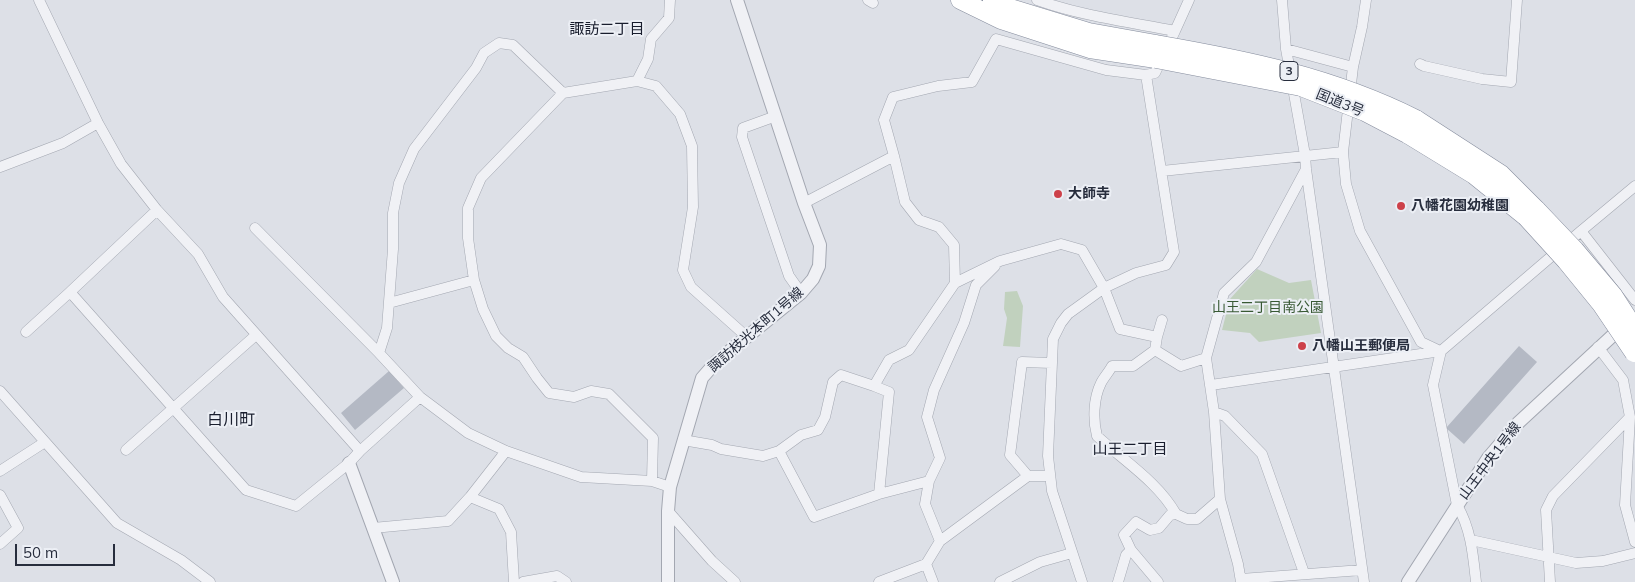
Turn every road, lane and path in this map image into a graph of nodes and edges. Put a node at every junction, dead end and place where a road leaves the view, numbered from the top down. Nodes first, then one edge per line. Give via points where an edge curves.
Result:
1 (39, 0) edge
2 (670, 0) edge
3 (737, 0) edge
4 (960, 0) edge
5 (992, 0) edge
6 (1037, 0) edge
7 (1189, 0) edge
8 (1282, 0) edge
9 (1366, 0) edge
10 (1517, 0) edge
11 (1175, 31) junction
12 (1286, 49) junction
13 (1156, 52) junction
14 (1420, 64) dead end
15 (1352, 67) junction
16 (1146, 75) junction
17 (638, 81) junction
18 (563, 93) junction
19 (776, 116) junction
20 (98, 124) junction
21 (1343, 152) junction
22 (1305, 155) junction
23 (894, 156) junction
24 (0, 167) edge
25 (1306, 169) junction
26 (1162, 171) junction
27 (1635, 186) edge
28 (804, 203) junction
29 (157, 210) junction
30 (1532, 213) junction
31 (255, 228) dead end
32 (1581, 231) junction
33 (1000, 261) junction
34 (474, 280) junction
35 (956, 283) junction
36 (1104, 288) junction
37 (70, 292) junction
38 (801, 292) junction
39 (1635, 300) edge
40 (389, 303) junction
41 (1635, 315) edge
42 (1162, 320) dead end
43 (1635, 329) edge
44 (26, 332) dead end
45 (256, 335) junction
46 (747, 337) junction
47 (1157, 337) junction
48 (1598, 347) junction
49 (1155, 350) junction
50 (1441, 351) junction
51 (380, 353) junction
52 (1634, 354) edge
53 (1206, 358) junction
54 (1052, 363) junction
55 (1334, 367) junction
56 (874, 386) junction
57 (1211, 386) junction
58 (0, 391) edge
59 (420, 397) junction
60 (172, 409) junction
61 (1214, 412) junction
62 (1630, 417) junction
63 (683, 440) junction
64 (45, 442) junction
65 (126, 450) dead end
66 (360, 450) junction
67 (506, 451) junction
68 (779, 451) junction
69 (349, 463) junction
70 (0, 471) edge
71 (1028, 476) junction
72 (1049, 476) junction
73 (652, 481) junction
74 (929, 481) junction
75 (670, 487) junction
76 (879, 494) junction
77 (0, 495) edge
78 (470, 497) junction
79 (1220, 499) junction
80 (1457, 505) junction
81 (668, 511) junction
82 (1176, 514) junction
83 (373, 528) junction
84 (940, 540) junction
85 (1471, 540) junction
86 (1635, 542) edge
87 (0, 544) edge
88 (1131, 550) junction
89 (1072, 553) junction
90 (1635, 553) edge
91 (1548, 557) junction
92 (926, 564) junction
93 (1362, 570) junction
94 (1304, 574) junction
95 (1241, 581) edge
96 (210, 582) edge
97 (393, 582) edge
98 (514, 582) edge
99 (522, 582) edge
100 (566, 582) edge
101 (668, 582) edge
102 (735, 582) edge
103 (879, 582) edge
104 (933, 582) edge
105 (1000, 582) edge
106 (1082, 582) edge
107 (1118, 582) edge
108 (1158, 582) edge
109 (1364, 582) edge
110 (1408, 582) edge
111 (1476, 582) edge
112 (1550, 582) edge

1 - 20 street
2 - 17 street via 669,18 651,39 648,59
3 - 19 street, 諏訪枝光本町1号線
4 - 13 highway, 国道3号 / 3 via 1001,20 1090,49
5 - 13 highway, 国道3号 / 3
6 - 11 street via 1108,20
7 - 11 street
8 - 12 street
9 - 15 street via 1362,47
10 - 14 street via 1511,82 1482,79
11 - 16 street via 1155,73
12 - 15 street
12 - 22 street
13 - 30 highway, 国道3号 / 3, bridge via 1301,88 1412,127 1500,174
15 - 21 street
16 - 23 street via 1106,70 996,39 972,82 893,97 884,120
16 - 26 street
17 - 18 street
17 - 46 street via 656,86 680,114 692,146 693,206 683,270 692,287
18 - 34 street via 481,178 468,208
18 - 40 street via 513,45 498,43 484,53 414,149 399,183 393,213
19 - 28 street, 諏訪枝光本町1号線
19 - 38 street via 743,128 742,137 789,276
20 - 24 street via 62,143
20 - 29 street via 121,164
21 - 22 street
21 - 50 street via 1346,184 1360,231 1421,342
22 - 25 street
22 - 26 street
23 - 28 street
23 - 35 street via 905,202 919,220 939,227 954,245
25 - 53 street via 1256,262 1224,293
25 - 55 street
26 - 36 street via 1174,252 1166,265 1136,273
27 - 32 street
28 - 38 street, 諏訪枝光本町1号線 via 820,245 819,266
29 - 37 street
29 - 45 street via 198,254 223,297
30 - 43 highway, 国道3号 / 3, bridge via 1575,250 1613,294
30 - 52 highway, 国道3号 / 3, bridge via 1601,304
31 - 51 street
32 - 39 street
32 - 50 street
33 - 35 street
33 - 36 street via 1061,244 1082,250
33 - 74 street via 976,285 964,323 934,390 927,417 940,458
34 - 40 street
34 - 73 street via 496,336 523,357 549,393 574,397 591,391 611,392 653,438
35 - 56 street via 909,350 889,360
36 - 47 street via 1120,329
36 - 54 street via 1068,314 1061,323 1053,339
37 - 44 street
37 - 60 street
38 - 46 street, 諏訪枝光本町1号線
40 - 51 street
41 - 48 street, 山王中央1号線
42 - 47 street
45 - 60 street
45 - 66 street
46 - 63 street, 諏訪枝光本町1号線 via 702,378
47 - 49 street
48 - 62 street via 1623,380
48 - 80 street, 山王中央1号線 via 1518,422 1488,458
49 - 53 street via 1181,366
49 - 82 street via 1133,366 1112,366 1100,384 1094,425 1097,436 1155,486
50 - 55 street
50 - 80 street via 1433,385
51 - 59 street
53 - 57 street
54 - 71 street via 1022,362 1010,455
54 - 72 street
55 - 57 street
55 - 93 street
56 - 68 street via 841,375 833,382 818,430 801,435
56 - 76 street via 889,392
57 - 61 street
58 - 64 street
59 - 66 street
59 - 67 street via 468,433
60 - 65 street
60 - 69 street via 246,490 296,506
61 - 79 street
61 - 94 street via 1225,416 1262,454
62 - 86 street via 1624,505
62 - 91 street via 1553,496 1546,510
63 - 68 street via 763,456
63 - 75 street, 諏訪枝光本町1号線
64 - 70 street
64 - 96 street via 117,523 181,560
66 - 69 street
67 - 73 street via 581,477
67 - 78 street
68 - 76 street via 814,517
69 - 83 street
71 - 72 street
71 - 84 street
72 - 89 street
73 - 75 street
74 - 76 street
74 - 84 street via 925,504
75 - 81 street, 諏訪枝光本町1号線
77 - 87 street via 18,528
78 - 83 street via 448,521
78 - 98 street via 499,509 510,532
79 - 82 street via 1197,519 1188,520
79 - 95 street
80 - 85 street
80 - 110 street, 山王中央1号線
81 - 101 street, 諏訪枝光本町1号線
81 - 102 street
82 - 88 street via 1170,515 1159,528 1150,530 1136,522 1124,535
83 - 97 street
84 - 92 street
85 - 91 street
85 - 111 street
88 - 107 street via 1126,555
88 - 108 street
89 - 105 street via 1040,562
89 - 106 street
90 - 91 street via 1603,561 1576,563
91 - 112 street
92 - 103 street
92 - 104 street
93 - 94 street
93 - 109 street
94 - 95 street
99 - 100 street via 557,576

